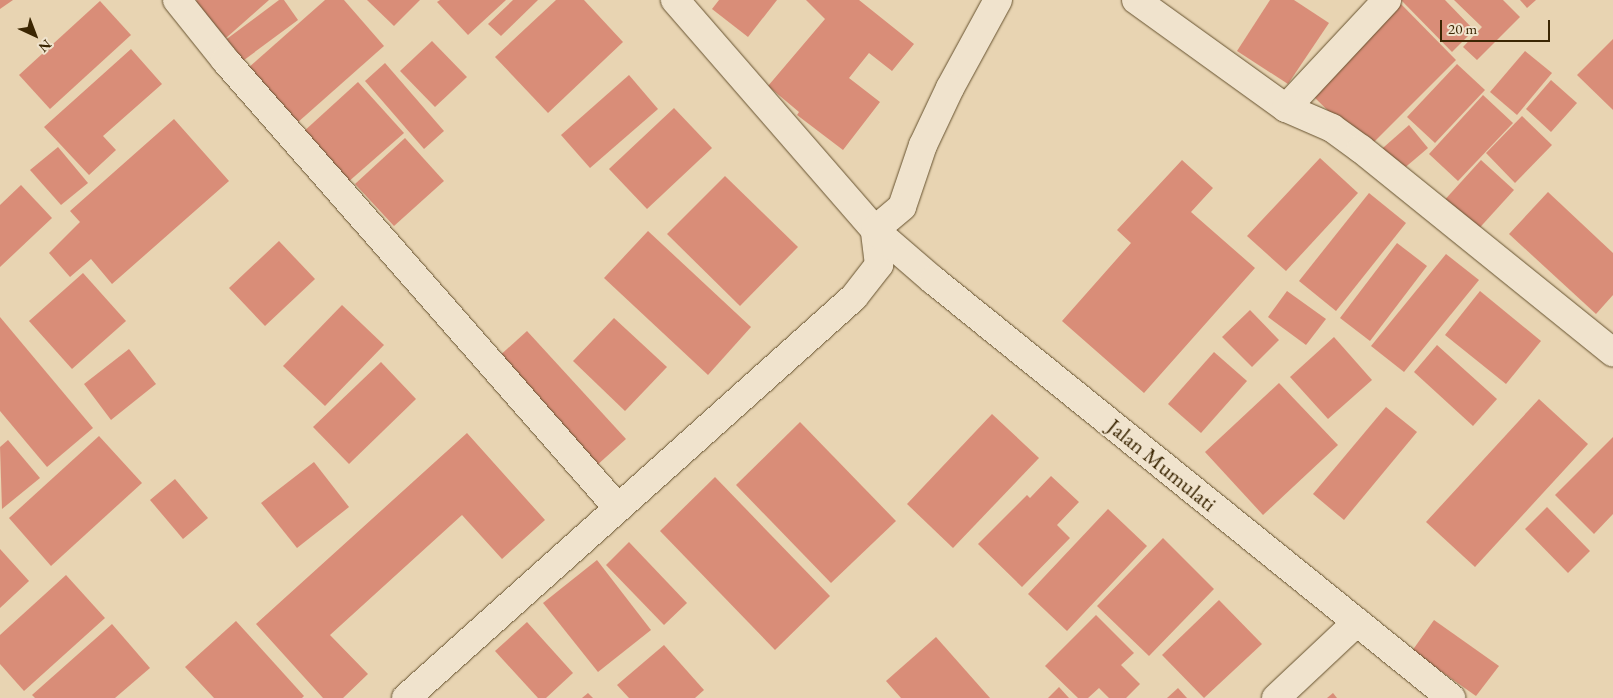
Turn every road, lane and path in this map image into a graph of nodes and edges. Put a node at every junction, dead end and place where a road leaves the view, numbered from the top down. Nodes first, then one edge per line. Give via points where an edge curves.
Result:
1 (177, 0) edge
2 (675, 0) edge
3 (998, 0) edge
4 (1136, 0) edge
5 (1387, 0) edge
6 (1286, 108) junction
7 (875, 230) junction
8 (1613, 352) edge
9 (617, 507) junction
10 (1357, 622) junction
11 (406, 698) edge
12 (1276, 698) edge
13 (1451, 698) edge

1 - 9 street via 225,60
2 - 7 street, Jalan Mumulati
3 - 7 street via 979,29 927,137 902,207
4 - 6 street
5 - 6 street
6 - 8 street via 1332,128 1361,149
7 - 9 street via 880,265 870,280
7 - 10 street, Jalan Mumulati
9 - 11 street
10 - 12 street
10 - 13 street, Jalan Mumulati

